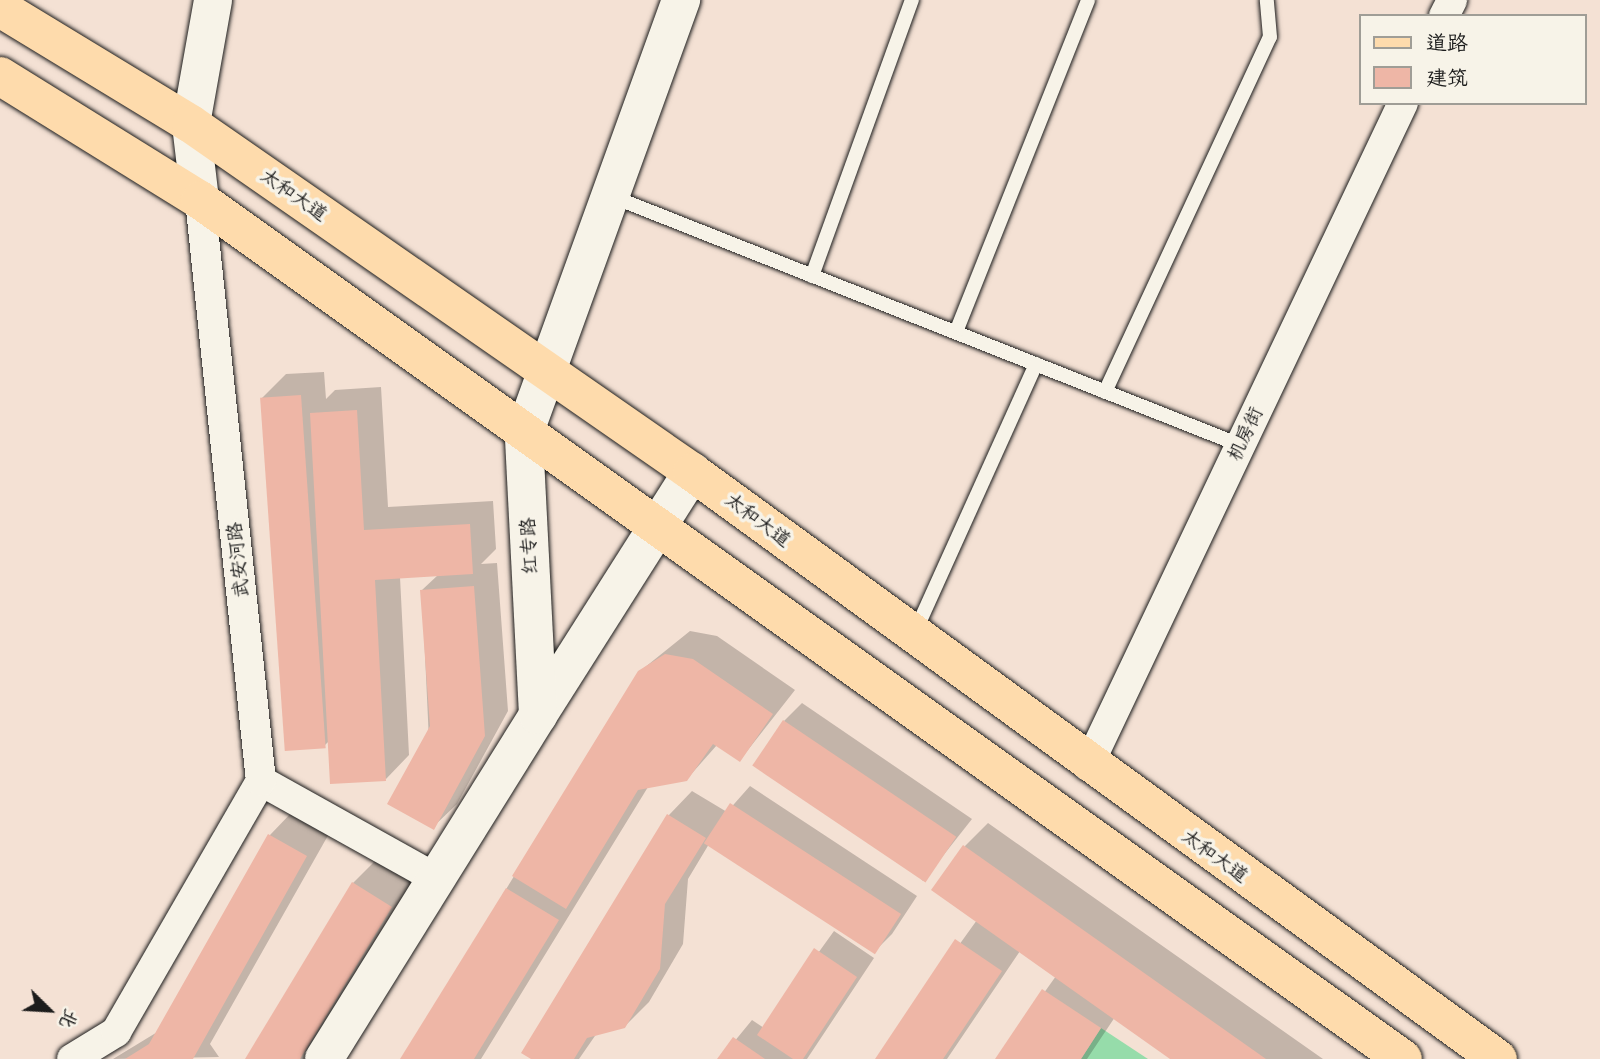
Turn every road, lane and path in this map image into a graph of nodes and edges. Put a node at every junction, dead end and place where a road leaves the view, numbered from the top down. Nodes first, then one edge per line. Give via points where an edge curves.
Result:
1 (213, 0) edge
2 (681, 0) edge
3 (912, 0) edge
4 (1088, 0) edge
5 (1267, 0) edge
6 (0, 8) edge
7 (0, 76) edge
8 (1401, 105) edge
9 (191, 124) junction
10 (611, 196) junction
11 (200, 201) junction
12 (812, 276) junction
13 (956, 332) junction
14 (1035, 364) junction
15 (547, 371) junction
16 (1105, 392) junction
17 (524, 434) junction
18 (1240, 445) junction
19 (692, 472) junction
20 (657, 527) junction
21 (913, 636) junction
22 (538, 715) junction
23 (1088, 766) junction
24 (261, 782) junction
25 (435, 878) junction
26 (72, 1059) edge
27 (324, 1059) edge
28 (1403, 1059) edge
29 (1498, 1059) edge

1 - 9 street, 武安河路
2 - 10 street, 红专路
3 - 12 lane
4 - 13 lane
5 - 16 lane via 1270,37
6 - 9 main road, 太和大道
7 - 11 main road
8 - 18 street, 机房街
9 - 11 street, 武安河路
9 - 15 main road, 太和大道
10 - 12 lane
10 - 15 street, 红专路
11 - 17 main road
11 - 24 street, 武安河路
12 - 13 lane
13 - 14 lane
14 - 16 lane
14 - 21 lane
15 - 17 street, 红专路
15 - 19 main road, 太和大道
16 - 18 lane
17 - 20 main road
17 - 22 street, 红专路
18 - 23 street, 机房街
19 - 20 street
19 - 21 main road, 太和大道
20 - 22 street
20 - 28 main road
21 - 23 main road, 太和大道
22 - 25 street
23 - 29 main road, 太和大道
24 - 25 street
24 - 26 street via 116,1032
25 - 27 street

